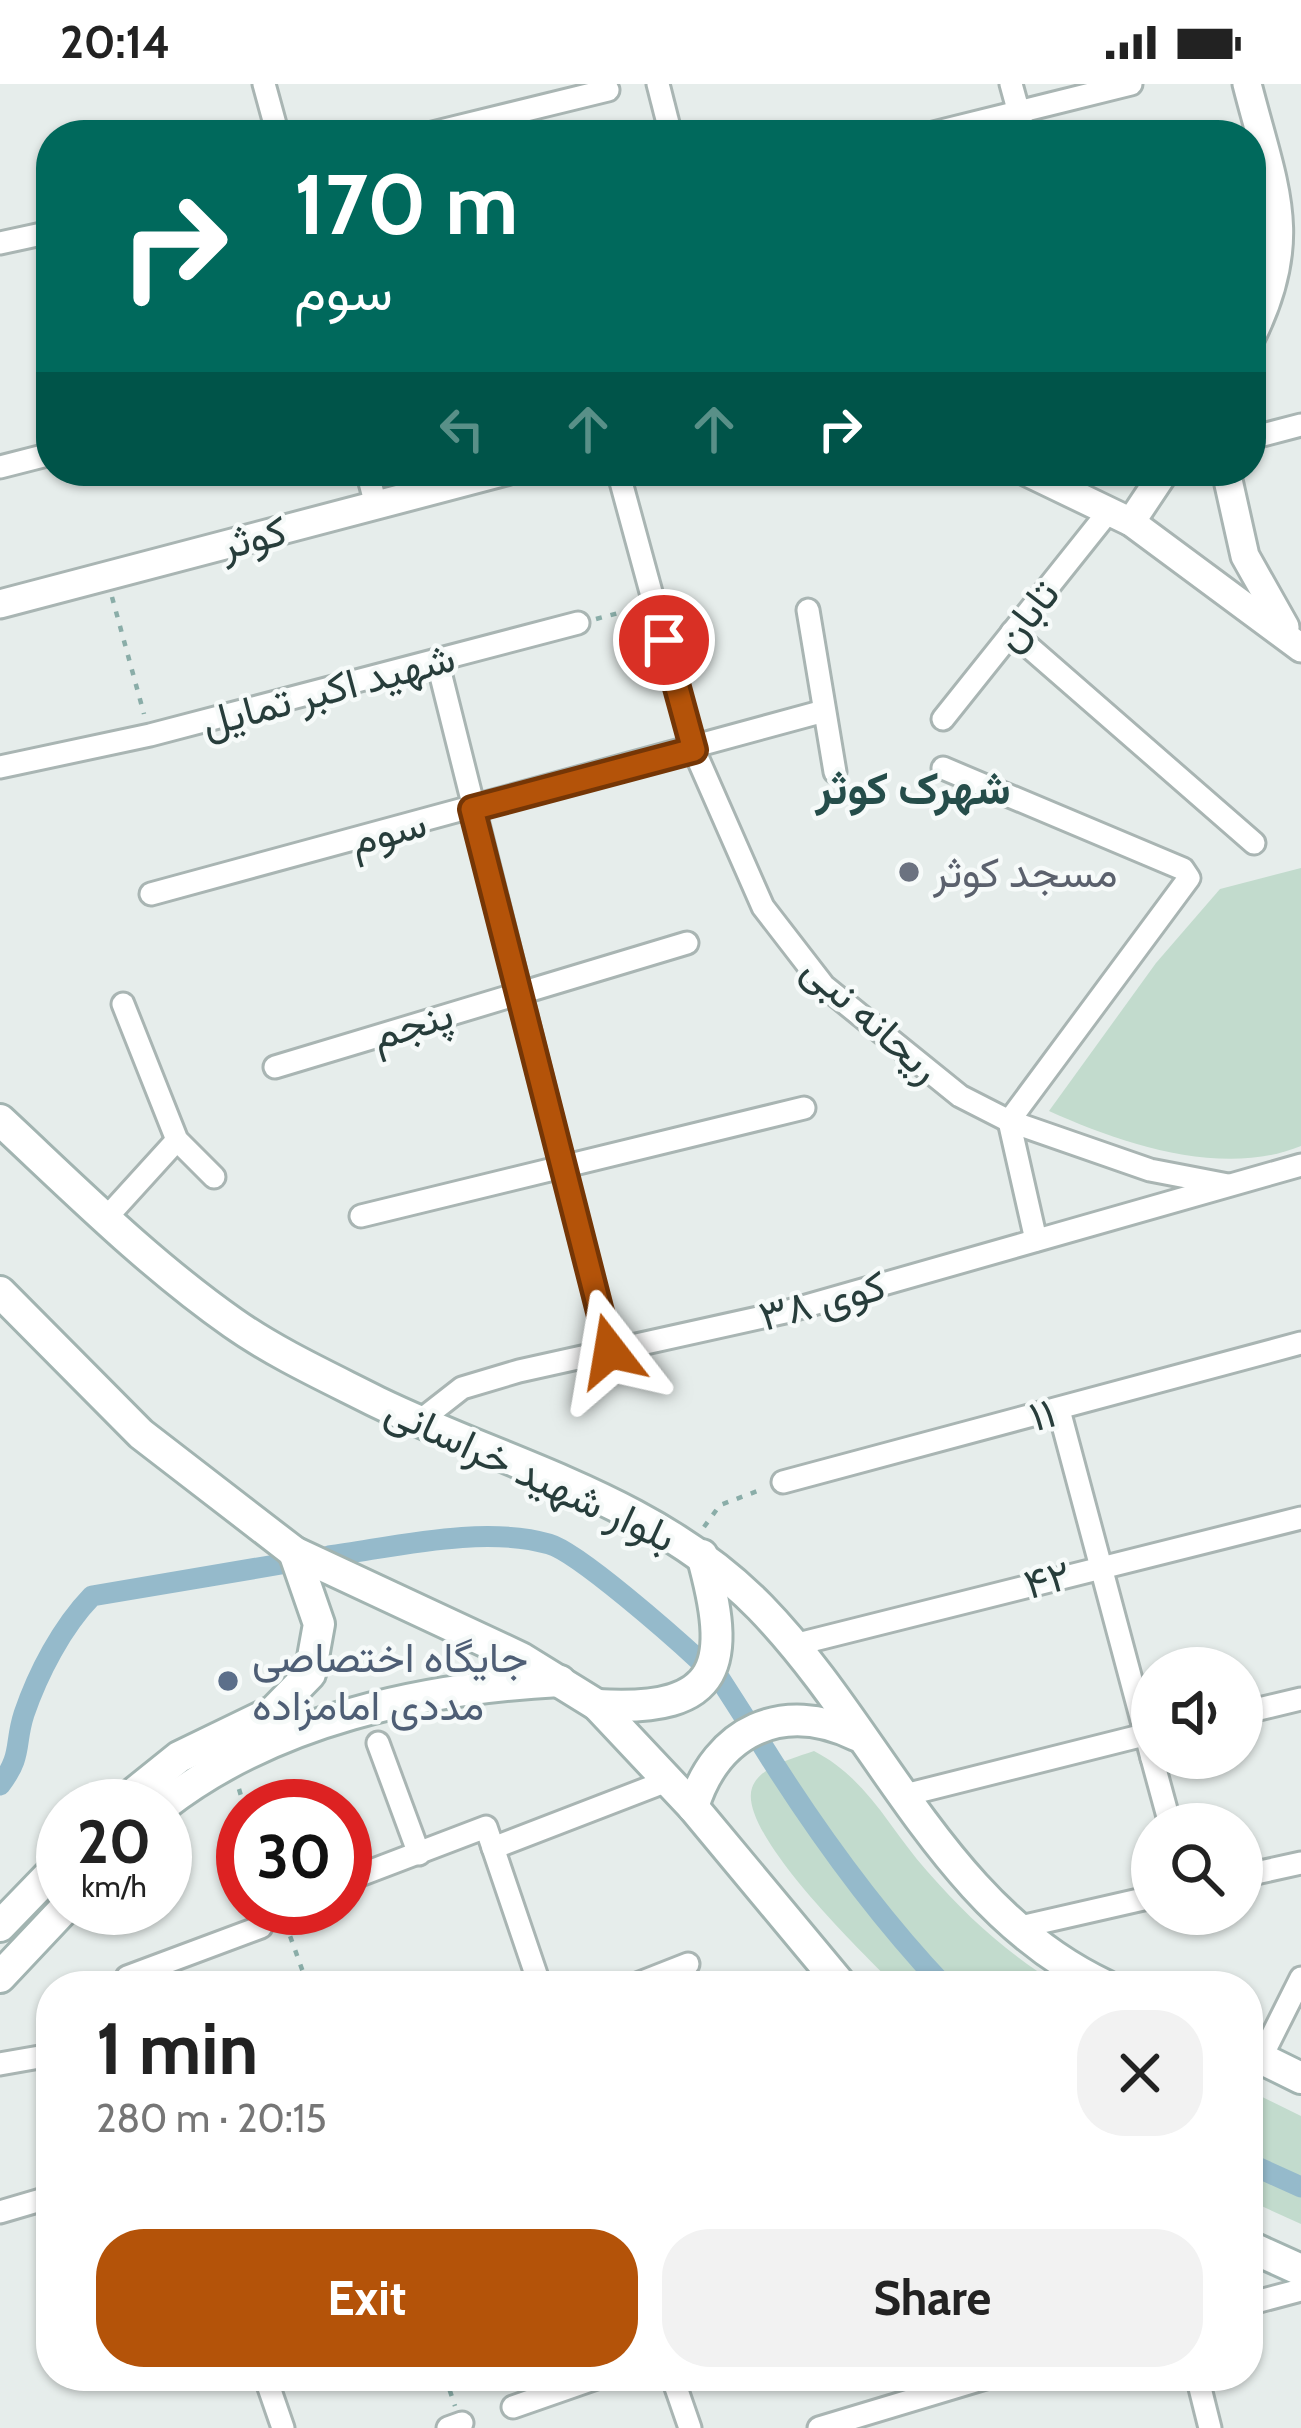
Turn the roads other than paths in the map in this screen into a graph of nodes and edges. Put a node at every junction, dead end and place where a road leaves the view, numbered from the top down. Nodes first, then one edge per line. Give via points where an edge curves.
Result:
1 (264, 84) edge
2 (658, 84) edge
3 (1011, 84) edge
4 (1131, 84) edge
5 (1247, 84) edge
6 (608, 90) dead end
7 (1018, 112) junction
8 (274, 120) edge
9 (485, 120) edge
10 (666, 120) edge
11 (986, 120) edge
12 (1020, 120) edge
13 (1256, 120) edge
14 (1266, 159) edge
15 (36, 235) edge
16 (0, 243) edge
17 (1266, 309) edge
18 (1301, 425) edge
19 (1266, 434) edge
20 (36, 458) edge
21 (0, 467) edge
22 (371, 486) edge
23 (449, 486) edge
24 (622, 486) edge
25 (1057, 486) edge
26 (1150, 486) edge
27 (1227, 486) edge
28 (376, 505) junction
29 (1120, 516) junction
30 (0, 604) edge
31 (808, 610) dead end
32 (578, 623) road end
33 (1012, 632) junction
34 (1298, 643) edge
35 (436, 660) junction
36 (824, 711) junction
37 (943, 719) dead end
38 (694, 750) junction
39 (0, 767) edge
40 (944, 768) dead end
41 (835, 772) dead end
42 (472, 809) junction
43 (1254, 842) dead end
44 (151, 893) dead end
45 (687, 943) dead end
46 (519, 990) junction
47 (123, 1004) dead end
48 (275, 1066) dead end
49 (804, 1108) dead end
50 (0, 1120) edge
51 (1009, 1121) junction
52 (178, 1140) junction
53 (0, 1155) edge
54 (44, 1160) junction
55 (1301, 1165) edge
56 (564, 1167) junction
57 (214, 1177) dead end
58 (1228, 1185) junction
59 (361, 1216) dead end
60 (107, 1217) junction
61 (1036, 1240) junction
62 (0, 1292) edge
63 (1301, 1343) edge
64 (610, 1351) junction
65 (1059, 1410) junction
66 (421, 1420) junction
67 (783, 1482) road end
68 (1301, 1518) edge
69 (696, 1550) junction
70 (294, 1552) junction
71 (1100, 1565) junction
72 (794, 1645) junction
73 (1131, 1672) edge
74 (560, 1682) junction
75 (1301, 1699) edge
76 (597, 1705) junction
77 (1263, 1708) edge
78 (856, 1735) junction
79 (1131, 1738) edge
80 (378, 1743) dead end
81 (151, 1779) edge
82 (668, 1781) junction
83 (192, 1786) edge
84 (901, 1796) junction
85 (693, 1807) junction
86 (493, 1848) junction
87 (418, 1854) junction
88 (1300, 1863) edge
89 (372, 1871) edge
90 (1263, 1871) edge
91 (36, 1889) edge
92 (1131, 1902) edge
93 (0, 1926) edge
94 (1016, 1928) junction
95 (39, 1935) edge
96 (240, 1935) edge
97 (688, 1964) dead end
98 (143, 1971) edge
99 (535, 1971) edge
100 (670, 1971) edge
101 (830, 1971) edge
102 (1074, 1971) edge
103 (0, 1977) edge
104 (1301, 1978) edge
105 (1263, 2040) edge
106 (36, 2058) edge
107 (1263, 2059) edge
108 (0, 2064) edge
109 (1301, 2078) edge
110 (36, 2201) edge
111 (0, 2212) edge
112 (1263, 2253) edge
113 (1301, 2270) edge
114 (1301, 2290) edge
115 (1263, 2300) edge
116 (270, 2391) edge
117 (560, 2391) edge
118 (677, 2391) edge
119 (942, 2391) edge
120 (1201, 2391) edge
121 (513, 2408) dead end
122 (284, 2428) edge
123 (690, 2428) edge
124 (819, 2428) edge
125 (1210, 2428) edge

1 - 8 street
2 - 10 street
3 - 7 street
4 - 7 street
5 - 13 street
6 - 9 street
7 - 11 street
7 - 12 street
14 - 17 street via 1284,230
15 - 16 street
18 - 19 street
20 - 21 street
22 - 28 street
23 - 28 street, کوثر
24 - 38 street, ریحانه نبی
25 - 29 street
26 - 29 street
27 - 34 street via 1246,556
28 - 30 street, کوثر
29 - 33 street, تابان
29 - 34 street
31 - 36 street
32 - 35 street, شهید اکبر تمایل
33 - 37 street, تابان
33 - 43 street
35 - 39 street, شهید اکبر تمایل
35 - 42 street
36 - 38 street, سوم
36 - 41 street
38 - 42 street, سوم
38 - 51 street, ریحانه نبی via 763,907 824,986 960,1096
40 - 51 street via 1183,868 1189,878
42 - 44 street, سوم
42 - 46 street
45 - 46 street, پنجم
46 - 48 street, پنجم
46 - 56 street
47 - 52 street
49 - 56 street
50 - 54 main road, بلوار شهید خراسانی
51 - 58 street, ریحانه نبی via 1150,1170
51 - 61 street
52 - 57 street
52 - 60 street
53 - 54 main road
54 - 60 main road, بلوار شهید خراسانی
55 - 58 street, کوی ۳۸
56 - 59 street
56 - 64 street
58 - 61 street, کوی ۳۸
60 - 66 main road, بلوار شهید خراسانی via 237,1326
61 - 64 street, کوی ۳۸ via 784,1312
62 - 70 main road via 140,1434
63 - 65 street, ۱۱
64 - 66 street, کوی ۳۸ via 462,1388
65 - 67 street, ۱۱
65 - 71 street
66 - 69 main road, بلوار شهید خراسانی via 522,1460
68 - 71 street, ۴۲
69 - 72 main road, بلوار شهید خراسانی
69 - 76 main road via 719,1637 703,1683 672,1702
70 - 74 main road
70 - 81 main road via 319,1624 310,1674 274,1711 179,1756
71 - 72 street, ۴۲
71 - 73 street
72 - 78 main road, بلوار شهید خراسانی
74 - 76 main road
74 - 83 main road via 437,1691 368,1710 229,1761
75 - 77 street
76 - 82 main road
78 - 84 main road, بلوار شهید خراسانی
78 - 85 main road via 828,1722 769,1721 718,1753
79 - 84 street
80 - 87 street
82 - 85 main road
82 - 86 street
84 - 94 main road, بلوار شهید خراسانی
85 - 101 main road
86 - 87 street via 486,1827
86 - 99 street
87 - 89 street
88 - 90 street
91 - 93 main road
92 - 94 street
94 - 102 main road, بلوار شهید خراسانی
95 - 103 main road
96 - 98 street
97 - 100 street
104 - 105 street
106 - 108 street
107 - 109 main road
110 - 111 street
112 - 113 main road
114 - 115 street
116 - 122 street
117 - 121 street
118 - 123 street
119 - 124 street
120 - 125 street

